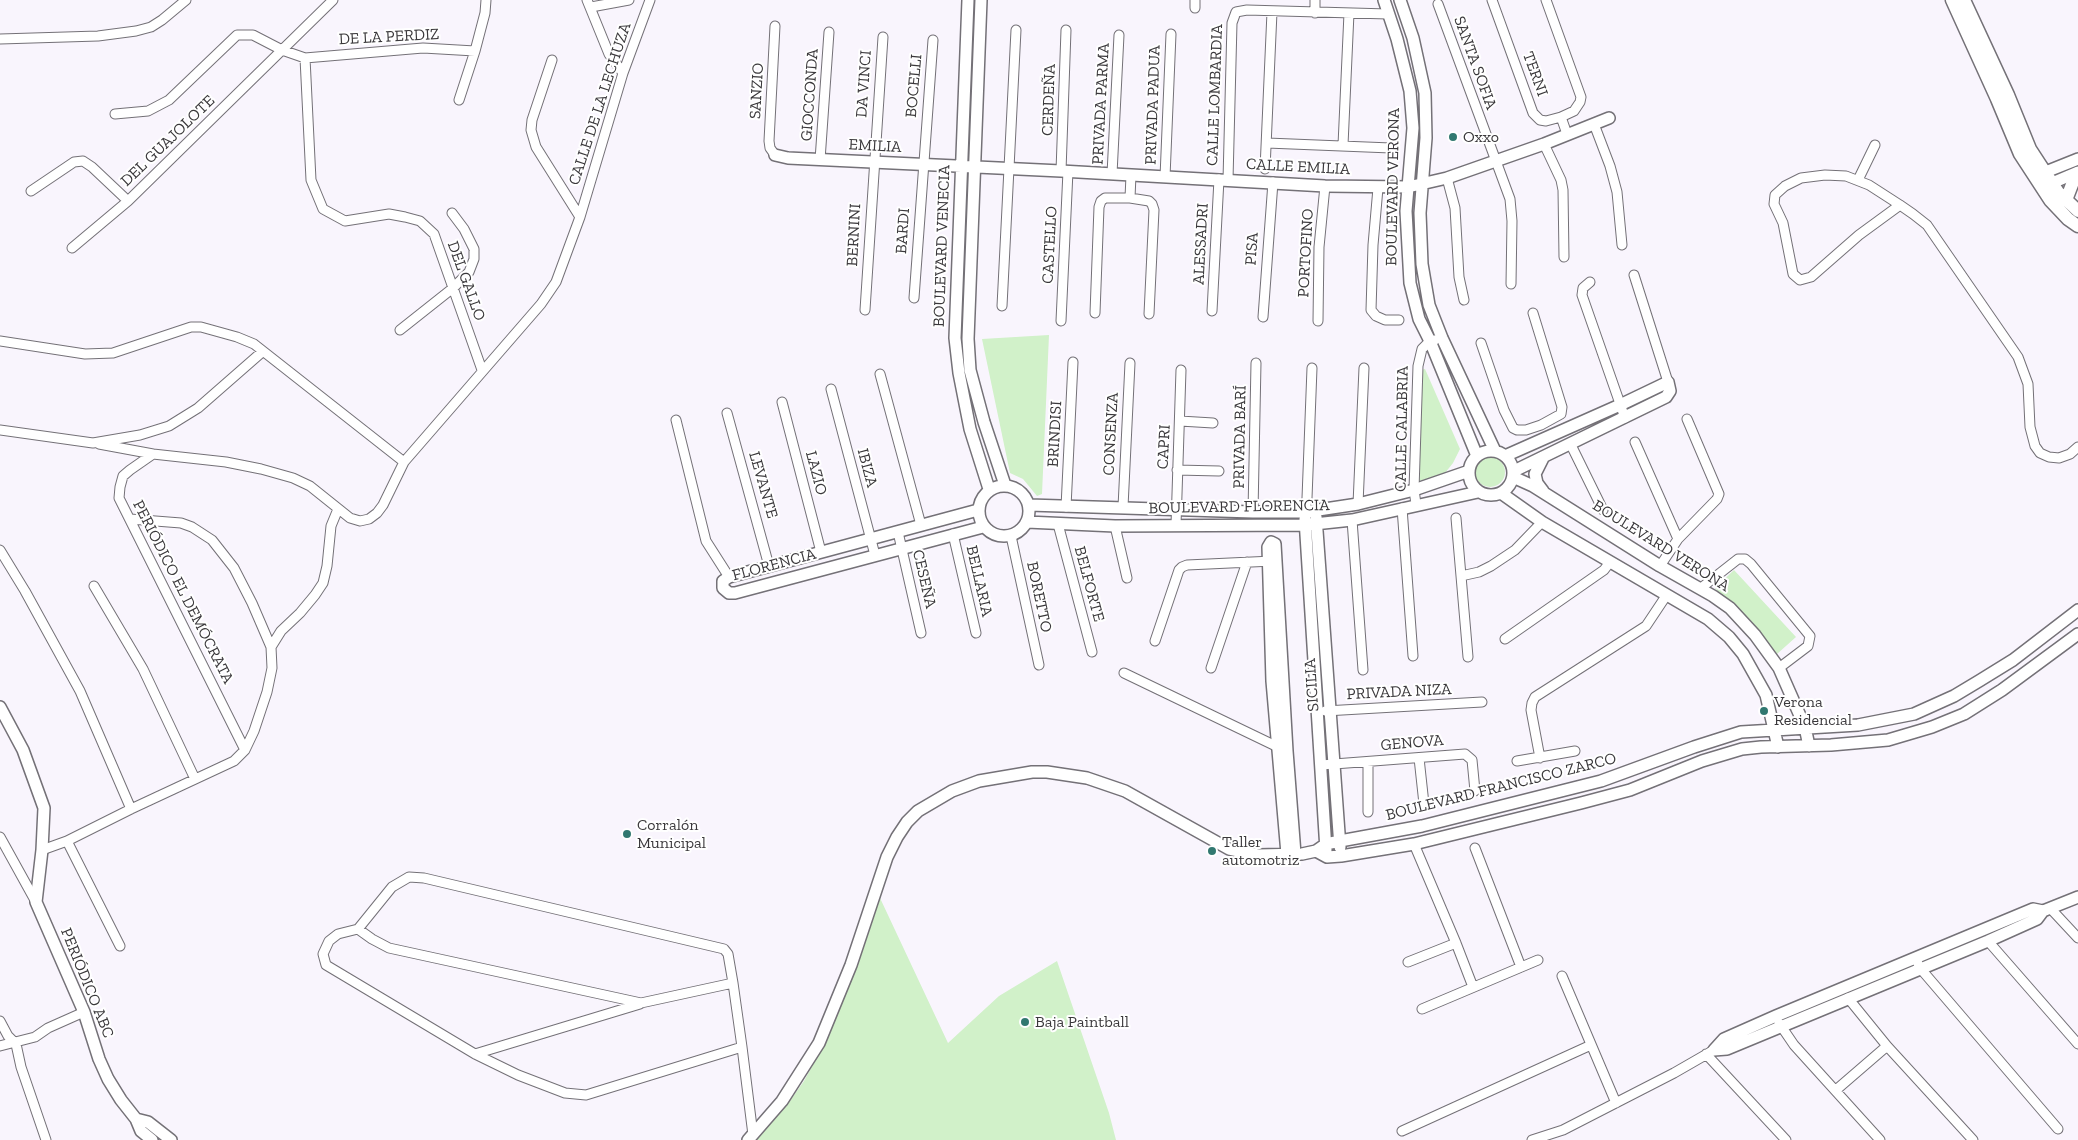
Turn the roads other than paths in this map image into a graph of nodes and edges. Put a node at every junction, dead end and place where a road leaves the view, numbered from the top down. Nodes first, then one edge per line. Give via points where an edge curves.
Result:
1 (186, 0) edge
2 (332, 0) edge
3 (486, 0) edge
4 (629, 0) edge
5 (650, 0) edge
6 (968, 0) edge
7 (981, 0) edge
8 (1316, 0) edge
9 (1384, 0) edge
10 (1400, 0) edge
11 (1492, 0) edge
12 (1546, 0) edge
13 (1952, 0) edge
14 (1964, 0) edge
15 (589, 3) edge
16 (1438, 4) dead end
17 (1272, 12) junction
18 (1315, 12) junction
19 (1349, 13) junction
20 (1388, 14) junction
21 (775, 26) dead end
22 (1016, 30) dead end
23 (1066, 30) dead end
24 (829, 32) dead end
25 (1171, 34) dead end
26 (1119, 35) dead end
27 (883, 37) dead end
28 (0, 39) edge
29 (933, 40) dead end
30 (282, 50) junction
31 (474, 51) junction
32 (305, 58) junction
33 (552, 60) dead end
34 (623, 73) junction
35 (459, 100) dead end
36 (115, 114) dead end
37 (1561, 118) junction
38 (1609, 118) dead end
39 (1594, 124) junction
40 (1567, 134) junction
41 (1267, 143) junction
42 (1544, 144) junction
43 (1875, 144) dead end
44 (1343, 146) junction
45 (1391, 148) dead end
46 (775, 155) joint
47 (2078, 159) edge
48 (820, 160) junction
49 (1495, 160) junction
50 (874, 163) junction
51 (922, 165) junction
52 (960, 166) junction
53 (974, 167) junction
54 (1010, 168) junction
55 (1265, 169) dead end
56 (1065, 171) junction
57 (2078, 173) edge
58 (1112, 174) junction
59 (1131, 175) junction
60 (1165, 177) junction
61 (1447, 178) junction
62 (1224, 179) junction
63 (1858, 180) junction
64 (2043, 180) junction
65 (1273, 182) junction
66 (1424, 184) junction
67 (1325, 186) junction
68 (1408, 187) junction
69 (1378, 188) junction
70 (31, 190) dead end
71 (1130, 198) junction
72 (2066, 200) junction
73 (128, 201) junction
74 (1900, 205) junction
75 (2078, 211) edge
76 (452, 213) dead end
77 (580, 216) junction
78 (2078, 226) edge
79 (1622, 245) dead end
80 (72, 248) dead end
81 (1564, 257) dead end
82 (1634, 275) dead end
83 (1590, 282) dead end
84 (1511, 284) dead end
85 (453, 288) junction
86 (914, 298) dead end
87 (1464, 300) dead end
88 (1002, 306) dead end
89 (865, 310) dead end
90 (1212, 311) dead end
91 (1095, 313) dead end
92 (1532, 313) dead end
93 (1149, 314) dead end
94 (1263, 317) dead end
95 (1399, 320) dead end
96 (1061, 321) dead end
97 (1318, 321) dead end
98 (400, 330) dead end
99 (1442, 338) junction
100 (1430, 341) junction
101 (0, 342) edge
102 (1481, 343) dead end
103 (262, 352) junction
104 (1073, 362) dead end
105 (1130, 362) dead end
106 (1256, 362) dead end
107 (1312, 368) dead end
108 (1364, 368) dead end
109 (482, 370) junction
110 (1181, 370) dead end
111 (880, 374) dead end
112 (1668, 382) junction
113 (831, 389) dead end
114 (782, 402) dead end
115 (1620, 406) junction
116 (727, 413) dead end
117 (1625, 418) junction
118 (1687, 419) dead end
119 (676, 420) dead end
120 (1180, 421) junction
121 (1213, 422) dead end
122 (1541, 425) junction
123 (0, 430) edge
124 (1546, 437) junction
125 (1635, 442) dead end
126 (93, 443) junction
127 (1571, 445) junction
128 (2078, 446) edge
129 (1500, 453) junction
130 (153, 454) junction
131 (1477, 456) junction
132 (1543, 458) junction
133 (404, 462) junction
134 (1177, 470) junction
135 (1219, 471) dead end
136 (1469, 471) junction
137 (1514, 474) junction
138 (1005, 485) junction
139 (989, 489) junction
140 (1414, 490) junction
141 (1478, 492) junction
142 (1502, 493) junction
143 (1544, 493) junction
144 (1358, 504) junction
145 (1416, 504) junction
146 (1029, 505) junction
147 (1066, 507) junction
148 (1123, 507) junction
149 (1309, 508) junction
150 (1402, 508) junction
151 (338, 509) junction
152 (1176, 509) junction
153 (978, 510) junction
154 (1603, 510) dead end
155 (1253, 512) junction
156 (1456, 518) dead end
157 (130, 519) junction
158 (1352, 520) junction
159 (1027, 522) junction
160 (1542, 522) junction
161 (1058, 524) junction
162 (1311, 524) junction
163 (921, 525) junction
164 (1176, 525) junction
165 (1115, 526) junction
166 (983, 527) junction
167 (898, 532) junction
168 (953, 534) junction
169 (1011, 536) junction
170 (871, 539) junction
171 (1678, 540) junction
172 (901, 548) junction
173 (0, 550) edge
174 (821, 552) junction
175 (875, 554) junction
176 (1272, 561) joint
177 (1247, 562) junction
178 (1610, 562) junction
179 (770, 566) junction
180 (1660, 566) junction
181 (1461, 576) junction
182 (728, 577) junction
183 (1127, 578) dead end
184 (94, 586) dead end
185 (1701, 588) junction
186 (1666, 596) junction
187 (2078, 610) edge
188 (921, 633) dead end
189 (976, 634) dead end
190 (2078, 634) edge
191 (1505, 639) dead end
192 (1155, 641) dead end
193 (271, 647) junction
194 (1092, 652) dead end
195 (1412, 656) dead end
196 (1468, 656) dead end
197 (1039, 665) dead end
198 (1211, 668) dead end
199 (1779, 668) junction
200 (1363, 670) dead end
201 (1124, 673) dead end
202 (1482, 702) dead end
203 (0, 707) edge
204 (1330, 710) junction
205 (1317, 711) junction
206 (1805, 727) junction
207 (1774, 730) junction
208 (1809, 746) junction
209 (1778, 747) junction
210 (1283, 749) junction
211 (245, 750) junction
212 (1575, 751) dead end
213 (1420, 758) junction
214 (1540, 758) junction
215 (1517, 761) dead end
216 (1368, 762) junction
217 (1321, 765) junction
218 (1334, 765) junction
219 (194, 779) junction
220 (1475, 791) dead end
221 (1424, 804) dead end
222 (131, 809) junction
223 (1368, 812) dead end
224 (0, 837) edge
225 (67, 841) junction
226 (1340, 841) junction
227 (1326, 844) junction
228 (1414, 844) junction
229 (1475, 848) dead end
230 (42, 850) junction
231 (1316, 851) junction
232 (1292, 854) junction
233 (1341, 856) junction
234 (1327, 857) junction
235 (2078, 897) edge
236 (36, 902) junction
237 (2047, 910) junction
238 (358, 929) junction
239 (2078, 938) edge
240 (1988, 941) junction
241 (1456, 943) junction
242 (120, 946) dead end
243 (1538, 960) dead end
244 (1408, 962) dead end
245 (1918, 963) junction
246 (1521, 967) junction
247 (1562, 976) dead end
248 (733, 983) junction
249 (1473, 987) junction
250 (1848, 998) junction
251 (641, 1004) junction
252 (1422, 1009) dead end
253 (84, 1012) junction
254 (0, 1020) edge
255 (1778, 1021) junction
256 (16, 1044) junction
257 (2078, 1044) edge
258 (1591, 1045) junction
259 (0, 1046) edge
260 (1886, 1046) junction
261 (742, 1048) junction
262 (1710, 1052) junction
263 (475, 1054) junction
264 (1836, 1090) junction
265 (1616, 1103) junction
266 (136, 1119) junction
267 (2058, 1129) dead end
268 (1402, 1131) dead end
269 (751, 1138) edge
270 (46, 1140) edge
271 (152, 1140) edge
272 (171, 1140) edge
273 (1532, 1140) edge
274 (1786, 1140) edge
275 (1880, 1140) edge
276 (1973, 1140) edge

1 - 28 street via 151,27 120,34
2 - 30 street
3 - 31 street
4 - 15 street
5 - 34 street, CALLE DE LA LECHUZA
6 - 52 street, BOULEVARD VENECIA
7 - 53 street, BOULEVARD VENECIA
8 - 18 street
9 - 20 street, BOULEVARD VERONA
10 - 66 street, BOULEVARD VERONA via 1413,38 1425,93
11 - 37 street, TERNI via 1533,113 1540,120
12 - 37 street via 1581,97 1574,111
13 - 64 main road via 2020,154
14 - 64 main road
15 - 34 street via 609,54
16 - 49 street, SANTA SOFIA
17 - 18 street
17 - 41 street
17 - 62 street, CALLE LOMBARDIA via 1236,12 1232,23
18 - 19 street
19 - 20 street
19 - 44 street
20 - 68 street, BOULEVARD VERONA via 1398,39 1410,91 1413,128
21 - 46 street, SANZIO via 769,140
22 - 54 street
23 - 56 street, CERDEÑA
24 - 48 street, GIOCCONDA
25 - 60 street, PRIVADA PADUA
26 - 58 street, PRIVADA PARMA
27 - 50 street, DA VINCI
29 - 51 street, BOCELLI
30 - 32 street
30 - 36 street via 253,35 237,35 169,100 148,111
30 - 73 street, DEL GUAJOLOTE
31 - 32 street, DE LA PERDIZ via 423,48
31 - 35 street
32 - 85 street, DEL GALLO via 311,180 323,209 345,221 389,214 420,221 434,234
33 - 77 street, CALLE DE LA LECHUZA via 531,130 536,147
34 - 77 street, CALLE DE LA LECHUZA
37 - 40 street
38 - 39 street, CALLE EMILIA
39 - 40 street, CALLE EMILIA
39 - 79 street via 1617,192
40 - 42 street, CALLE EMILIA
41 - 44 street
41 - 55 street
42 - 49 street, CALLE EMILIA
42 - 81 street via 1563,190
43 - 63 street
44 - 45 street
46 - 48 street, EMILIA
47 - 64 street
48 - 50 street, EMILIA
49 - 61 street, CALLE EMILIA
49 - 84 street, SANTA SOFIA via 1510,199
50 - 51 street, EMILIA
50 - 89 street, BERNINI
51 - 52 street, EMILIA
51 - 86 street, BARDI
52 - 53 street, EMILIA
52 - 139 street, BOULEVARD VENECIA via 955,338 958,373 970,429
53 - 54 street, CALLE EMILIA
53 - 138 street, BOULEVARD VENECIA via 968,310 970,370
54 - 56 street, CALLE EMILIA
54 - 88 street
56 - 58 street, CALLE EMILIA
56 - 96 street, CASTELLO
57 - 64 street
57 - 72 main road
58 - 59 street, CALLE EMILIA
59 - 60 street, CALLE EMILIA
59 - 71 street
60 - 62 street, CALLE EMILIA
61 - 66 street, CALLE EMILIA
61 - 87 street via 1455,208 1458,277
62 - 65 street, CALLE EMILIA
62 - 90 street, ALESSADRI
63 - 74 street
63 - 74 street via 1825,175 1801,178 1775,195 1774,204 1783,222 1790,268 1795,277 1800,280 1811,277
64 - 72 main road
64 - 78 main road via 2068,219
65 - 67 street, CALLE EMILIA
65 - 94 street, PISA
66 - 68 street, CALLE EMILIA
66 - 99 street, BOULEVARD VERONA via 1420,213 1422,264 1429,305
67 - 69 street, CALLE EMILIA
67 - 97 street, PORTOFINO via 1319,247
68 - 69 street, CALLE EMILIA
68 - 100 street, BOULEVARD VERONA via 1410,283 1419,319
69 - 95 street via 1371,310 1385,320
70 - 73 street via 74,162 83,161
71 - 91 street via 1105,198 1099,207
71 - 93 street via 1149,201 1154,210
72 - 75 main road
73 - 80 street, DEL GUAJOLOTE
74 - 128 street via 1928,225 2018,357 2028,384 2030,427 2040,453 2059,458
76 - 85 street via 474,249 469,272
77 - 109 street, CALLE DE LA LECHUZA via 562,270 550,293
82 - 112 street
83 - 115 street via 1583,288 1582,296
85 - 98 street
85 - 109 street, DEL GALLO
92 - 122 street via 1562,407 1561,414
99 - 100 street
99 - 129 street, BOULEVARD VERONA
100 - 131 street, BOULEVARD VERONA
100 - 140 street, CALLE CALABRIA via 1422,349 1418,366
101 - 103 street via 63,352 113,352 191,327 201,327 248,341
102 - 122 street via 1513,428 1521,431
103 - 126 street via 198,408 169,426
103 - 133 street
104 - 147 street, BRINDISI
105 - 148 street, CONSENZA
106 - 155 street, PRIVADA BARÍ
107 - 149 street
108 - 144 street
109 - 133 street, CALLE DE LA LECHUZA
110 - 120 street, CAPRI
111 - 163 street
112 - 115 street
112 - 117 street via 1668,395
113 - 170 street, IBIZA
114 - 174 street, LAZIO
115 - 117 street
115 - 124 street
116 - 179 street, LEVANTE
117 - 127 street
118 - 171 street via 1719,494
119 - 182 street via 706,541
120 - 121 street
120 - 134 street, CAPRI
122 - 124 street
123 - 126 street
124 - 129 street
125 - 171 street
126 - 130 street
127 - 132 street
127 - 154 street
129 - 131 street via 1488,451
129 - 137 street via 1512,465
130 - 151 street via 226,462 293,478 310,486
130 - 157 street, PERIÓDICO EL DEMÓCRATA via 123,476 119,498
131 - 136 street
132 - 137 street
132 - 143 street via 1535,474
133 - 151 street, CALLE DE LA LECHUZA via 383,505 369,519 350,518
134 - 135 street
134 - 152 street, CAPRI
136 - 140 street, BOULEVARD FLORENCIA
136 - 141 street via 1469,479
137 - 142 street via 1511,484
137 - 143 street, BOULEVARD VERONA
138 - 139 street
138 - 146 street via 1020,491
139 - 153 street
140 - 144 street, BOULEVARD FLORENCIA
140 - 145 street, CALLE CALABRIA
141 - 142 street via 1494,496
141 - 145 street, BOULEVARD FLORENCIA
142 - 160 street
143 - 180 street, BOULEVARD VERONA
144 - 149 street, BOULEVARD FLORENCIA
145 - 150 street, BOULEVARD FLORENCIA
146 - 147 street, BOULEVARD FLORENCIA
146 - 159 street
147 - 148 street, BOULEVARD FLORENCIA
148 - 152 street, BOULEVARD FLORENCIA
149 - 155 street, BOULEVARD FLORENCIA
149 - 162 street, SICILIA
150 - 158 street, BOULEVARD FLORENCIA
150 - 195 street
151 - 193 street via 332,526 323,583 300,614 281,630
152 - 155 street, BOULEVARD FLORENCIA
152 - 164 street, CAPRI
153 - 163 street, FLORENCIA
153 - 166 street
156 - 181 street
157 - 193 street via 181,523 212,540 234,568
157 - 211 street, PERIÓDICO EL DEMÓCRATA
158 - 162 street, BOULEVARD FLORENCIA
158 - 200 street
159 - 161 street, BOULEVARD FLORENCIA
159 - 169 street
160 - 178 street
160 - 181 street via 1515,550 1491,566
161 - 165 street, BOULEVARD FLORENCIA
161 - 194 street, BELFORTE
162 - 164 street, BOULEVARD FLORENCIA
162 - 204 street, SICILIA
162 - 205 street, SICILIA
163 - 167 street, FLORENCIA
164 - 165 street, BOULEVARD FLORENCIA
165 - 183 street
166 - 168 street, FLORENCIA
166 - 169 street via 998,536
167 - 170 street, FLORENCIA
167 - 172 street, CESEÑA
168 - 172 street, FLORENCIA
168 - 189 street, BELLARIA
169 - 197 street, BORETTO
170 - 174 street, FLORENCIA
170 - 175 street, IBIZA
171 - 180 street
172 - 175 street, FLORENCIA
172 - 188 street, CESEÑA
173 - 222 street via 80,691
174 - 179 street, FLORENCIA
175 - 182 street, FLORENCIA via 735,593 723,588 723,581
176 - 177 street
176 - 210 street
177 - 192 street via 1187,565 1179,570
177 - 198 street
178 - 186 street
178 - 191 street via 1604,570
179 - 182 street, FLORENCIA
180 - 185 street, BOULEVARD VERONA
181 - 196 street
184 - 219 street via 143,669
185 - 199 street, BOULEVARD VERONA via 1743,621
185 - 199 street via 1738,559 1745,559 1751,564 1810,636 1808,646
186 - 207 street via 1708,619 1743,654 1766,695
186 - 214 street via 1646,626 1535,697 1531,710
187 - 206 street, BOULEVARD FRANCISCO ZARCO via 2013,660 1930,708 1858,726
190 - 208 street, BOULEVARD FRANCISCO ZARCO via 1964,714 1888,740
193 - 211 street via 268,692
199 - 206 street, BOULEVARD VERONA
201 - 210 street
202 - 204 street, PRIVADA NIZA
203 - 230 street via 23,750 44,808
204 - 205 street, PRIVADA NIZA
204 - 218 street, SICILIA
205 - 217 street, SICILIA
206 - 207 street, BOULEVARD FRANCISCO ZARCO
206 - 208 street, BOULEVARD VERONA
207 - 209 street
207 - 226 street, BOULEVARD FRANCISCO ZARCO via 1741,732 1719,738 1601,781 1422,826
208 - 209 street, BOULEVARD FRANCISCO ZARCO
209 - 228 street, BOULEVARD FRANCISCO ZARCO via 1723,753 1630,790
210 - 232 street
211 - 219 street via 234,761
212 - 214 street
213 - 216 street, GENOVA
213 - 220 street, GENOVA via 1468,754 1472,760
213 - 221 street
214 - 215 street
216 - 218 street, GENOVA
216 - 223 street
217 - 218 street, GENOVA
217 - 227 street, SICILIA
218 - 226 street, SICILIA
219 - 222 street
222 - 225 street
224 - 236 street
225 - 230 street
225 - 242 street
226 - 227 street, BOULEVARD FRANCISCO ZARCO
226 - 233 street, SICILIA
227 - 231 street, BOULEVARD FRANCISCO ZARCO
227 - 234 street, SICILIA
228 - 233 street, BOULEVARD FRANCISCO ZARCO
228 - 241 street
229 - 246 street
230 - 236 street
231 - 232 street, BOULEVARD FRANCISCO ZARCO
231 - 234 street
232 - 269 street, BOULEVARD FRANCISCO ZARCO via 1258,855 1229,849 1125,791 1087,778 1032,772 979,781 952,790 918,812 897,837 819,1043 790,1090
233 - 234 street, BOULEVARD FRANCISCO ZARCO
235 - 237 street
236 - 253 street, PERIÓDICO ABC
237 - 239 street
237 - 240 street via 2037,920
237 - 245 street via 2033,909
238 - 248 street via 392,887 409,877 424,878 724,949 728,954
238 - 251 street via 389,948
238 - 263 street via 338,934 328,942 322,954 326,965
240 - 245 street
240 - 257 street
241 - 244 street
241 - 249 street
243 - 246 street
245 - 250 street
245 - 255 street
245 - 267 street
246 - 249 street
247 - 258 street
248 - 251 street
248 - 261 street
249 - 252 street
250 - 255 street
250 - 260 street
251 - 263 street
253 - 256 street
253 - 266 street, PERIÓDICO ABC via 108,1079
254 - 256 street
255 - 262 street via 1727,1049
255 - 264 street via 1794,1045
256 - 259 street
256 - 270 street
258 - 265 street
258 - 268 street
260 - 264 street
260 - 276 street
261 - 263 street via 586,1095 565,1092 518,1075
261 - 269 street
262 - 265 street
262 - 274 street
264 - 275 street
265 - 273 street via 1563,1130
266 - 271 street, PERIÓDICO ABC via 141,1131
266 - 272 street via 148,1122

